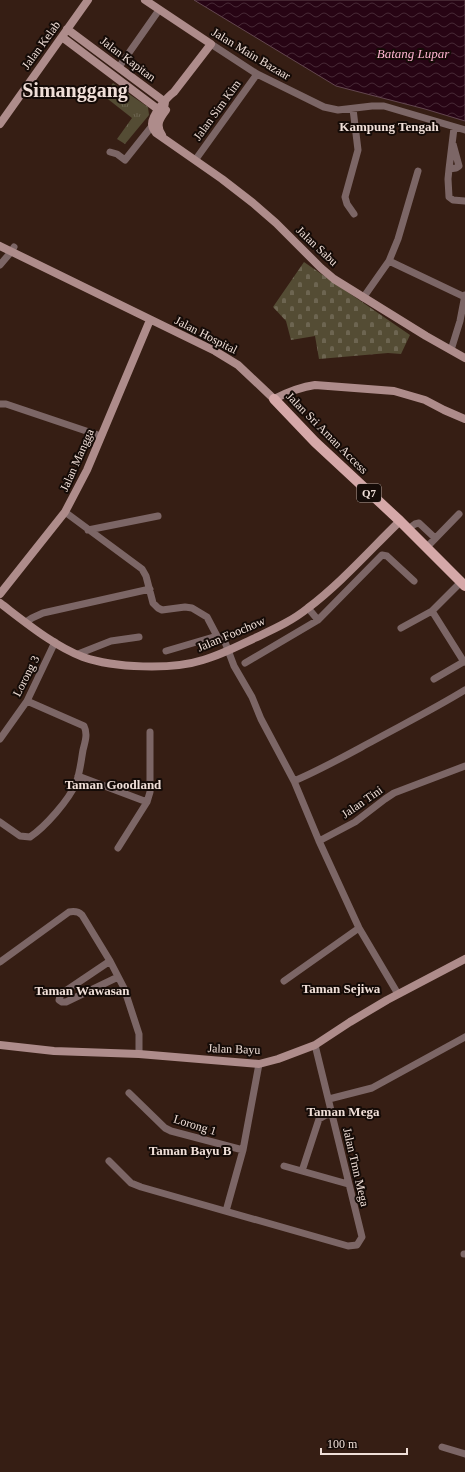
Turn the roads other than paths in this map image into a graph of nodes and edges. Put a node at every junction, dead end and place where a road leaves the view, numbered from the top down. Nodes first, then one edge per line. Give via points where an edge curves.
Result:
1 (88, 0) edge
2 (145, 0) edge
3 (159, 10) junction
4 (68, 29) junction
5 (62, 37) junction
6 (211, 44) junction
7 (119, 67) junction
8 (257, 74) junction
9 (164, 108) junction
10 (353, 109) junction
11 (0, 124) edge
12 (155, 125) junction
13 (454, 128) junction
14 (465, 130) edge
15 (110, 152) dead end
16 (196, 159) junction
17 (418, 171) dead end
18 (465, 201) edge
19 (354, 214) dead end
20 (0, 240) edge
21 (0, 246) edge
22 (13, 250) junction
23 (389, 261) junction
24 (0, 265) edge
25 (465, 296) edge
26 (364, 298) junction
27 (150, 320) junction
28 (451, 350) junction
29 (465, 358) edge
30 (274, 398) junction
31 (0, 404) edge
32 (465, 419) edge
33 (101, 436) junction
34 (65, 512) junction
35 (459, 514) dead end
36 (158, 516) dead end
37 (400, 521) junction
38 (408, 529) junction
39 (88, 530) junction
40 (435, 538) junction
41 (426, 548) junction
42 (414, 581) dead end
43 (463, 584) edge
44 (150, 589) junction
45 (0, 594) edge
46 (0, 603) edge
47 (308, 608) junction
48 (432, 611) junction
49 (32, 619) junction
50 (318, 620) junction
51 (401, 628) dead end
52 (139, 637) dead end
53 (55, 642) junction
54 (224, 643) junction
55 (166, 651) dead end
56 (78, 654) junction
57 (465, 662) edge
58 (245, 663) dead end
59 (434, 679) dead end
60 (465, 690) edge
61 (27, 701) junction
62 (150, 732) dead end
63 (0, 739) edge
64 (465, 766) edge
65 (78, 776) junction
66 (294, 781) junction
67 (147, 802) junction
68 (0, 822) edge
69 (319, 841) junction
70 (118, 848) dead end
71 (359, 928) junction
72 (465, 959) edge
73 (110, 961) junction
74 (0, 962) edge
75 (118, 977) junction
76 (284, 982) dead end
77 (398, 994) junction
78 (465, 1036) edge
79 (0, 1045) edge
80 (315, 1045) junction
81 (139, 1054) junction
82 (259, 1064) junction
83 (129, 1093) dead end
84 (329, 1099) junction
85 (332, 1114) junction
86 (243, 1150) junction
87 (109, 1161) dead end
88 (284, 1166) dead end
89 (302, 1171) junction
90 (348, 1184) junction
91 (226, 1210) junction
92 (442, 1447) dead end
93 (465, 1454) edge

1 - 4 street, Jalan Kelab
2 - 3 street, Jalan Main Bazaar
3 - 6 street, Jalan Main Bazaar
3 - 7 street
4 - 5 street, Jalan Kelab
4 - 7 street, Jalan Kapitan
5 - 9 street, Jalan Kapitan
5 - 11 street, Jalan Kelab
6 - 8 street, Jalan Main Bazaar
6 - 9 street via 174,92 168,96
7 - 9 street, Jalan Kapitan
8 - 10 street, Jalan Main Bazaar via 324,107 338,110
8 - 16 street, Jalan Sim Kim
9 - 12 street
10 - 13 street, Jalan Main Bazaar via 384,106
10 - 19 street via 358,150 345,197
12 - 15 street via 125,160
12 - 16 street, Jalan Sabu via 156,133
13 - 14 street, Jalan Main Bazaar
13 - 18 street via 448,179 449,197
16 - 26 street, Jalan Sabu via 253,203 334,279
17 - 23 street
20 - 22 street, Jalan Hospital
21 - 22 street, Jalan Hospital
22 - 24 street
22 - 27 street, Jalan Hospital / Q7
23 - 25 street
23 - 26 street
25 - 28 street
26 - 28 street, Jalan Sabu
27 - 30 street, Jalan Hospital / Q7 via 229,359
27 - 33 street, Jalan Mangga
28 - 29 street, Jalan Sabu
30 - 32 street via 294,389 316,385 386,390 425,400
30 - 37 main road, Jalan Sri Aman Access / Q7 via 315,442
31 - 33 street
33 - 34 street, Jalan Mangga via 84,477
34 - 39 street
34 - 45 street, Jalan Mangga
35 - 40 street
36 - 39 street
37 - 38 main road, Jalan Sri Aman Access / Q7
37 - 47 street, Jalan Foochow via 330,590
38 - 40 street via 420,523
38 - 41 main road, Jalan Sri Aman Access / Q7
39 - 44 street via 142,569
40 - 41 street
41 - 43 main road, Jalan Sri Aman Access / Q7
42 - 50 street via 387,556 382,555
43 - 48 street
44 - 49 street
44 - 54 street via 153,603 162,610 192,608 207,617
46 - 49 street, Jalan Foochow
47 - 50 street
47 - 54 street, Jalan Foochow via 281,626
48 - 51 street
48 - 57 street
49 - 53 street, Jalan Foochow
50 - 58 street
52 - 56 street via 111,641
53 - 56 street, Jalan Foochow
53 - 61 street, Lorong 3
54 - 55 street
54 - 56 street, Jalan Foochow via 202,661 182,665 124,666 108,664
54 - 66 street
57 - 59 street
60 - 66 street via 342,758
61 - 63 street, Lorong 3
61 - 65 street via 84,726 86,736
62 - 67 street via 150,792
64 - 69 street, Jalan Tini via 394,793 355,822
65 - 67 street
65 - 68 street via 72,792 61,806 30,837 20,836
66 - 69 street
67 - 70 street
69 - 71 street
71 - 76 street
71 - 77 street
72 - 77 street, Jalan Bayu
73 - 74 street via 82,915 73,911
73 - 75 street
73 - 75 street via 61,994 60,1000 66,1002
75 - 81 street via 139,1034
77 - 80 street, Jalan Bayu
78 - 84 street via 372,1088
79 - 81 street, Jalan Bayu via 54,1051
80 - 82 street, Jalan Bayu
80 - 84 street, Jalan Tmn Mega
81 - 82 street, Jalan Bayu
82 - 86 street
83 - 86 street, Lorong 1 via 171,1131
84 - 85 street, Jalan Tmn Mega
85 - 89 street via 319,1119
85 - 90 street, Jalan Tmn Mega
86 - 91 street
87 - 91 street via 131,1183
88 - 89 street
89 - 90 street
90 - 91 street, Jalan Tmn Mega via 362,1237 357,1245 348,1246
92 - 93 street

